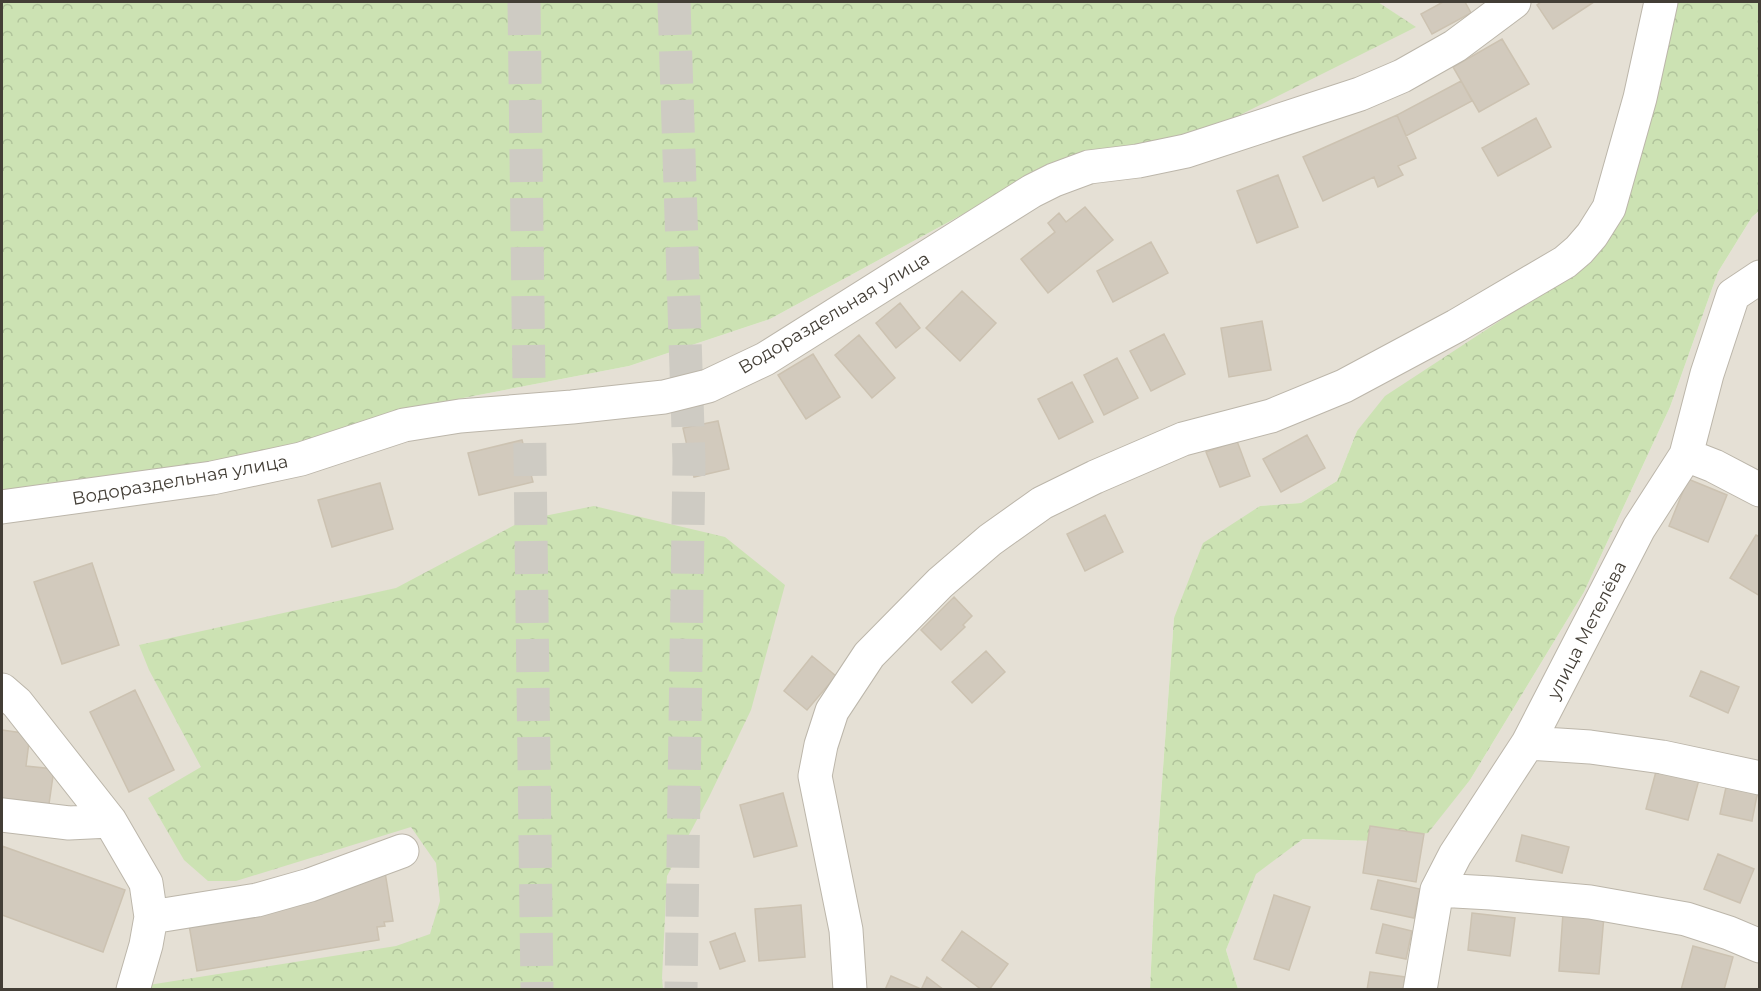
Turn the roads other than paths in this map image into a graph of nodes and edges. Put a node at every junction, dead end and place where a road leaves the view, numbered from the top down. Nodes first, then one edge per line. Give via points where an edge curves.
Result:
1 (1514, 2) edge
2 (1661, 2) edge
3 (1760, 277) edge
4 (1686, 455) junction
5 (1760, 490) edge
6 (2, 507) edge
7 (2, 690) edge
8 (1528, 743) junction
9 (1760, 778) edge
10 (2, 815) edge
11 (110, 821) junction
12 (402, 852) dead end
13 (1437, 890) junction
14 (151, 917) junction
15 (1760, 946) edge
16 (133, 990) edge
17 (850, 990) edge
18 (1420, 990) edge

1 - 6 street, Водораздельная улица via 1455,46 1360,94 1186,150 1089,167 1054,180 765,359 708,386 664,397 404,425 302,459 212,478
2 - 17 street via 1640,98 1609,208 1592,235 1565,262 1344,386 1271,416 1183,439 1042,503 940,583 869,655 832,711 815,776 846,930
3 - 4 street, улица Метелёва via 1733,295
4 - 5 street
4 - 8 street, улица Метелёва via 1639,528
7 - 11 street via 17,703
8 - 9 street via 1662,757
8 - 13 street, улица Метелёва via 1455,855
10 - 11 street via 69,823
11 - 14 street via 146,883
12 - 14 street via 257,900
13 - 15 street via 1590,902 1686,919
13 - 18 street, улица Метелёва
14 - 16 street

